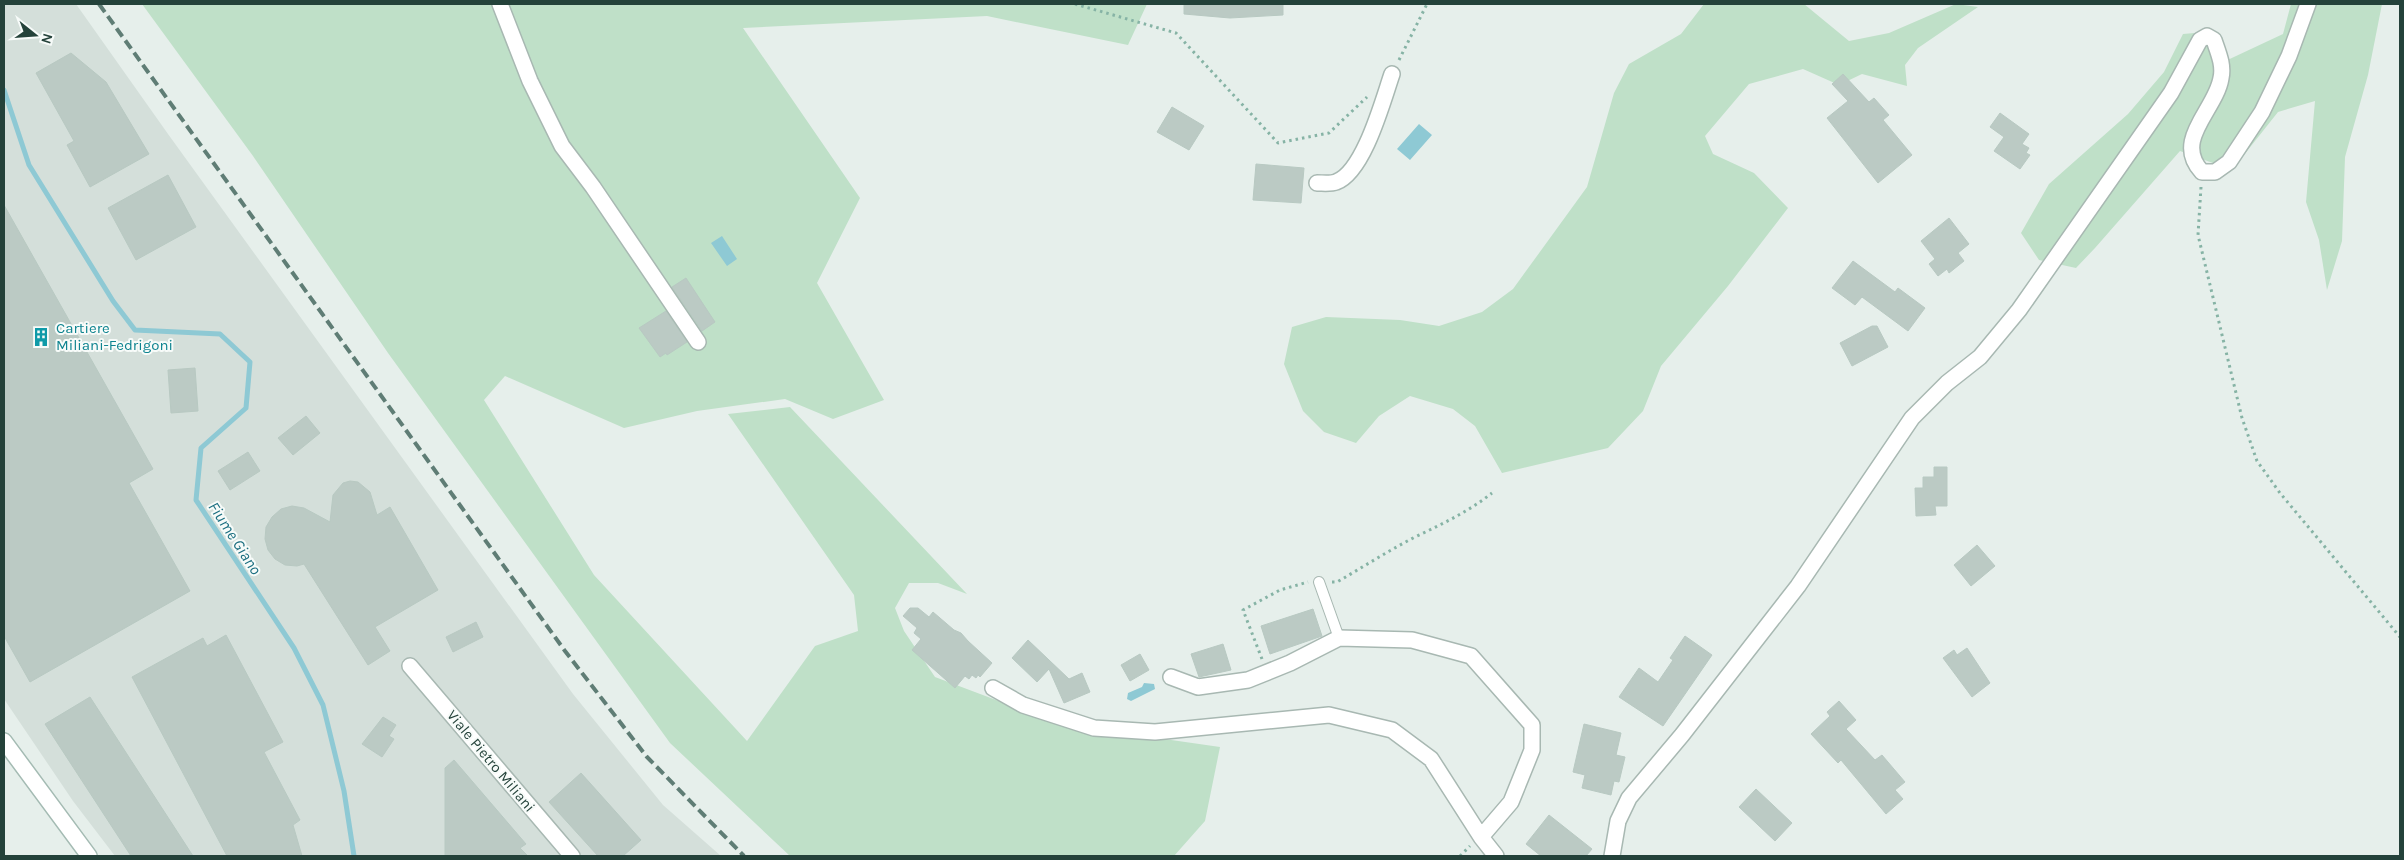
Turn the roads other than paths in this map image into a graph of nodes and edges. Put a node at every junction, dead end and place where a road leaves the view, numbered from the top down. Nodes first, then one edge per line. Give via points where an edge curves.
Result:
1 (500, 4) edge
2 (2308, 4) edge
3 (1392, 74) road end
4 (1317, 183) dead end
5 (698, 342) dead end
6 (1319, 582) road end
7 (1339, 638) junction
8 (410, 666) dead end
9 (1171, 677) dead end
10 (993, 688) dead end
11 (4, 741) edge
12 (1480, 837) junction
13 (89, 856) edge
14 (572, 856) edge
15 (1496, 856) edge
16 (1612, 856) edge

1 - 5 street via 530,81 562,146
2 - 16 street via 2289,56 2262,112 2229,162 2215,172 2202,172 2194,164 2191,147 2197,126 2217,93 2222,76 2221,58 2214,40 2207,36 2200,40 2171,93 2019,310 1980,357 1948,382 1912,418 1798,586 1629,798 1618,821
3 - 4 street via 1370,139 1350,170 1337,182
6 - 7 lane
7 - 9 street via 1248,680 1198,687
7 - 12 street via 1412,640 1472,656 1532,725 1532,750 1511,802
8 - 14 street, Viale Pietro Miliani
10 - 12 street via 1023,705 1094,728 1155,732 1329,715 1392,730 1431,759
11 - 13 street
12 - 15 street

